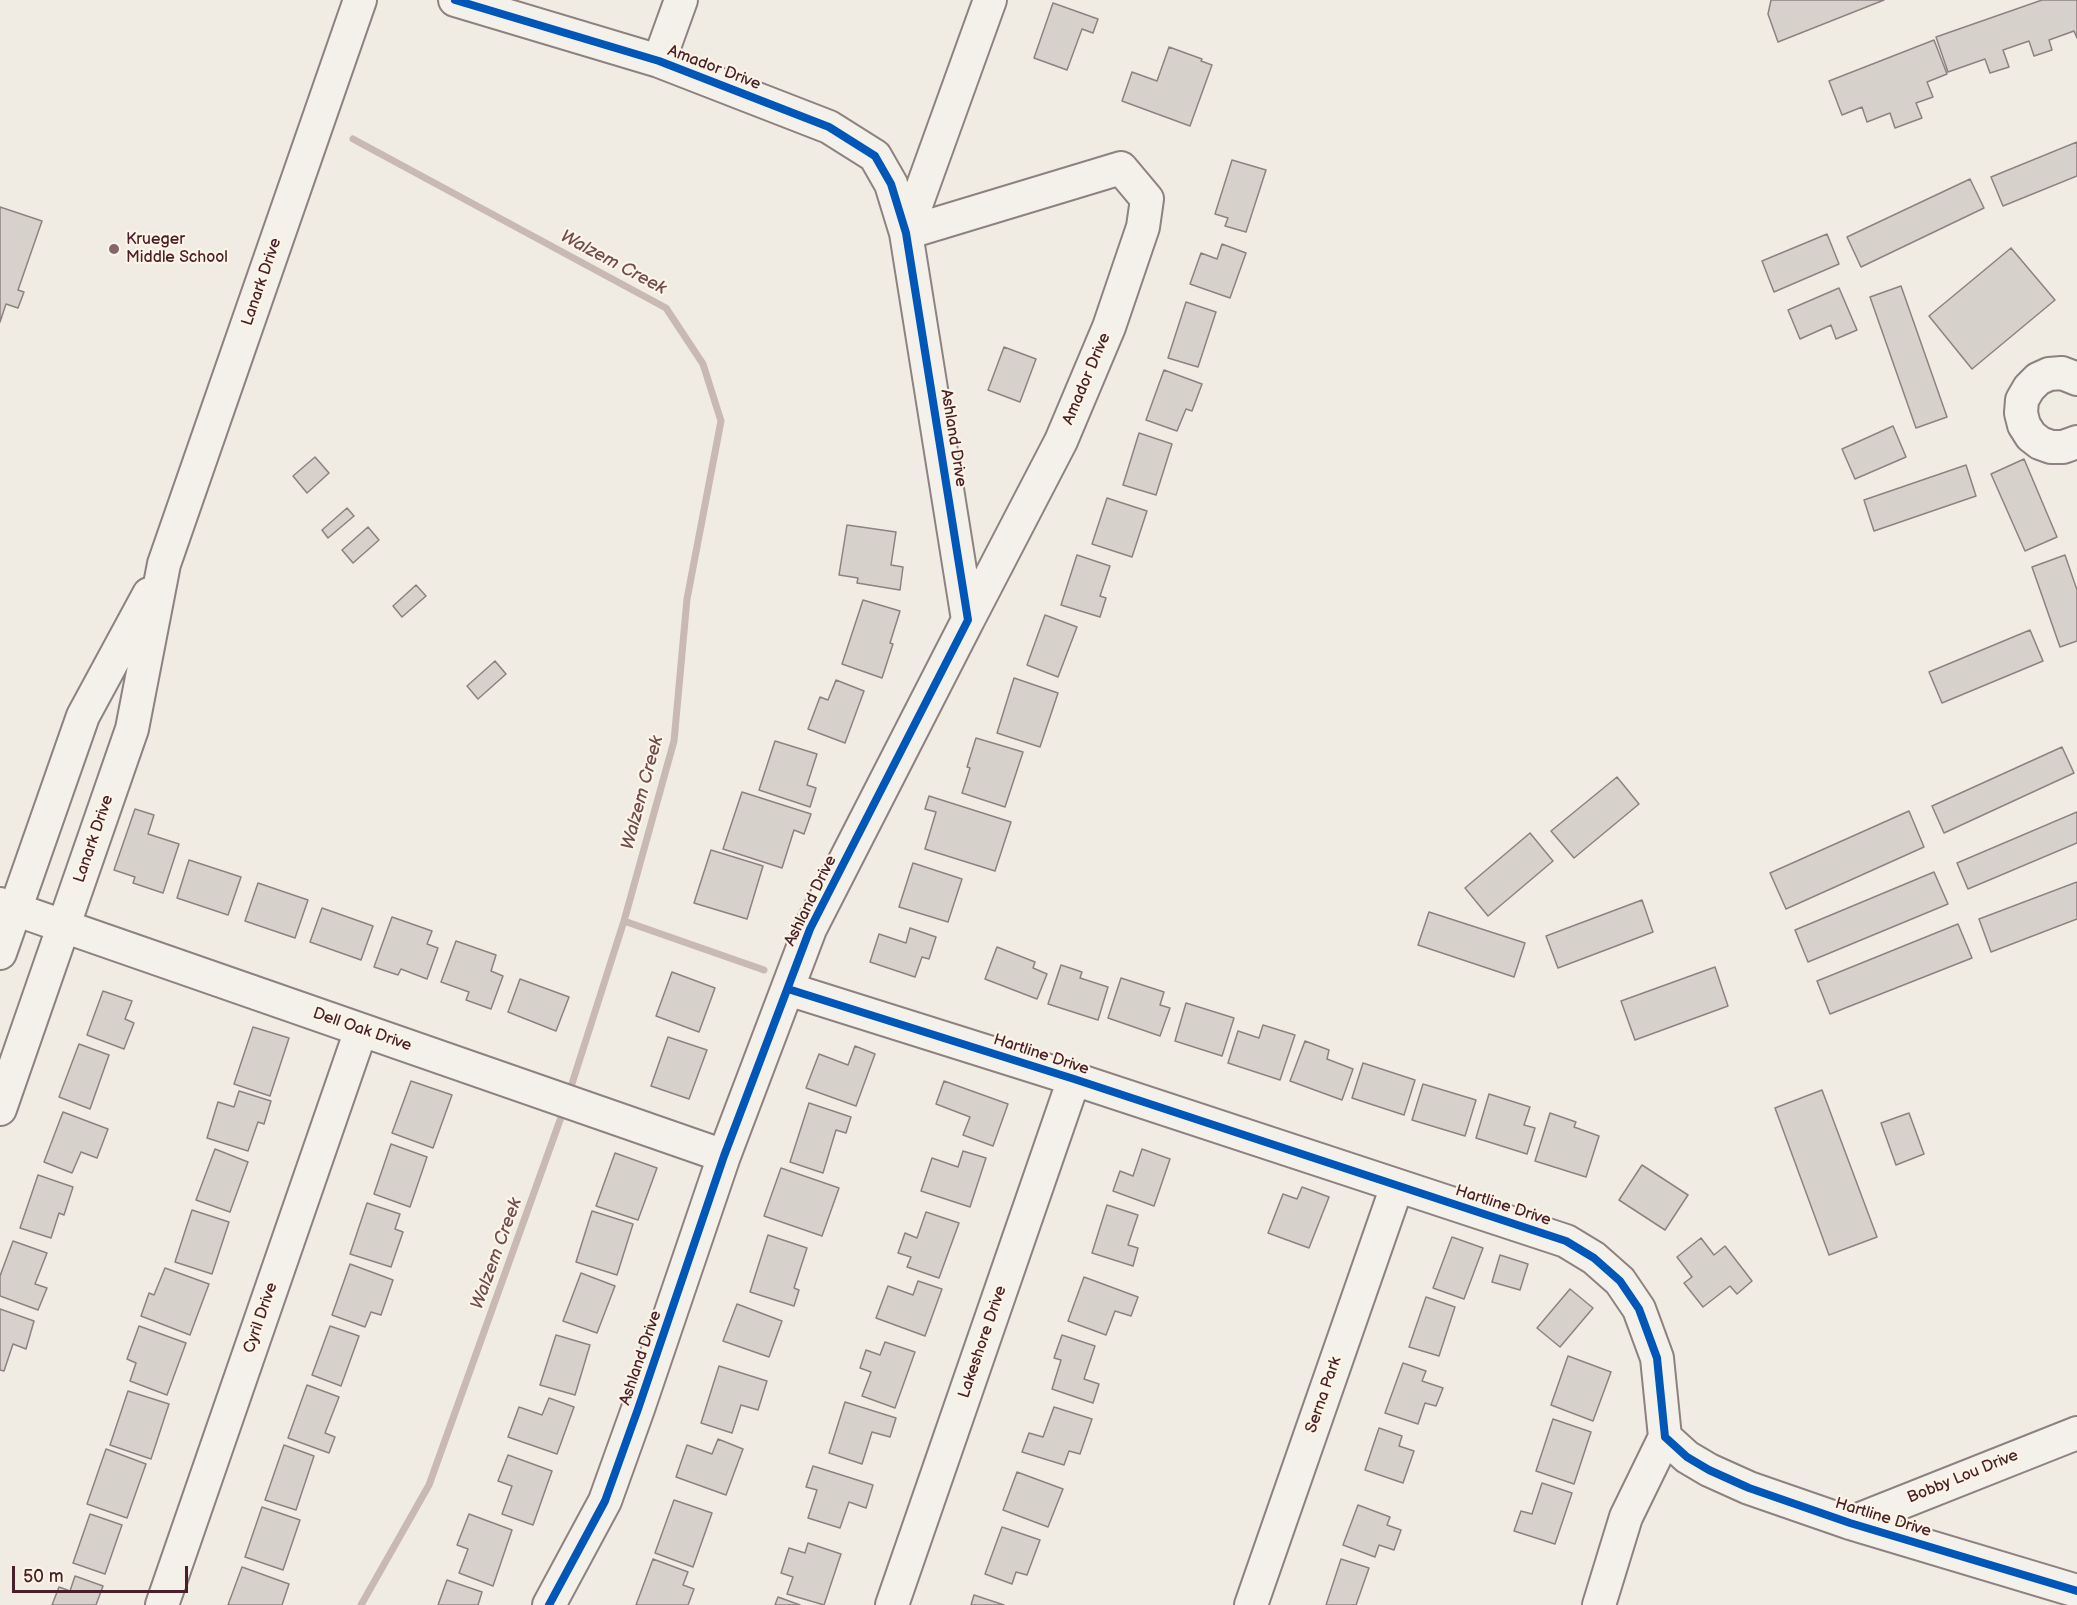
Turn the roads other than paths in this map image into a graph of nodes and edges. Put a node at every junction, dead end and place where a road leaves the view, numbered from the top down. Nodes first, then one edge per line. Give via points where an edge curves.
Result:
1 (360, 0) edge
2 (455, 0) edge
3 (681, 0) edge
4 (990, 0) edge
5 (659, 62) junction
6 (906, 233) junction
7 (2077, 379) edge
8 (2077, 442) edge
9 (164, 564) junction
10 (968, 620) junction
11 (8, 907) edge
12 (63, 927) junction
13 (0, 953) edge
14 (788, 989) junction
15 (362, 1030) junction
16 (1074, 1079) junction
17 (0, 1109) edge
18 (724, 1156) junction
19 (1397, 1186) junction
20 (2077, 1433) edge
21 (1665, 1437) junction
22 (1850, 1523) junction
23 (2077, 1591) edge
24 (162, 1605) edge
25 (549, 1605) edge
26 (892, 1605) edge
27 (1251, 1605) edge
28 (1599, 1605) edge

1 - 9 street, Lanark Drive
2 - 5 street, Amador Drive
3 - 5 street
4 - 6 street, Ashland Drive
5 - 6 street, Amador Drive via 829,127 875,156 891,184
6 - 10 street, Ashland Drive
6 - 10 street, Amador Drive via 1121,168 1147,199 1143,227 1109,327 1061,441
7 - 8 street via 2049,374 2038,380 2028,388 2021,412 2024,425 2040,443 2063,447
9 - 11 street, Lanark Drive via 83,717
9 - 12 street, Lanark Drive via 132,729
10 - 14 street, Ashland Drive via 810,930
11 - 12 street, Dell Oak Drive
11 - 13 street, Lanark Drive
12 - 15 street, Dell Oak Drive
12 - 17 street, Lanark Drive
14 - 16 street, Hartline Drive
14 - 18 street, Ashland Drive
15 - 18 street, Dell Oak Drive
15 - 24 street, Cyril Drive
16 - 19 street, Hartline Drive
16 - 26 street, Lakeshore Drive
18 - 25 street, Ashland Drive via 605,1501
19 - 21 street, Hartline Drive via 1566,1241 1594,1258 1620,1281 1640,1309 1657,1358
19 - 27 street, Serna Park
20 - 22 street, Bobby Lou Drive
21 - 22 street, Hartline Drive via 1709,1470
21 - 28 street via 1626,1517
22 - 23 street, Hartline Drive

